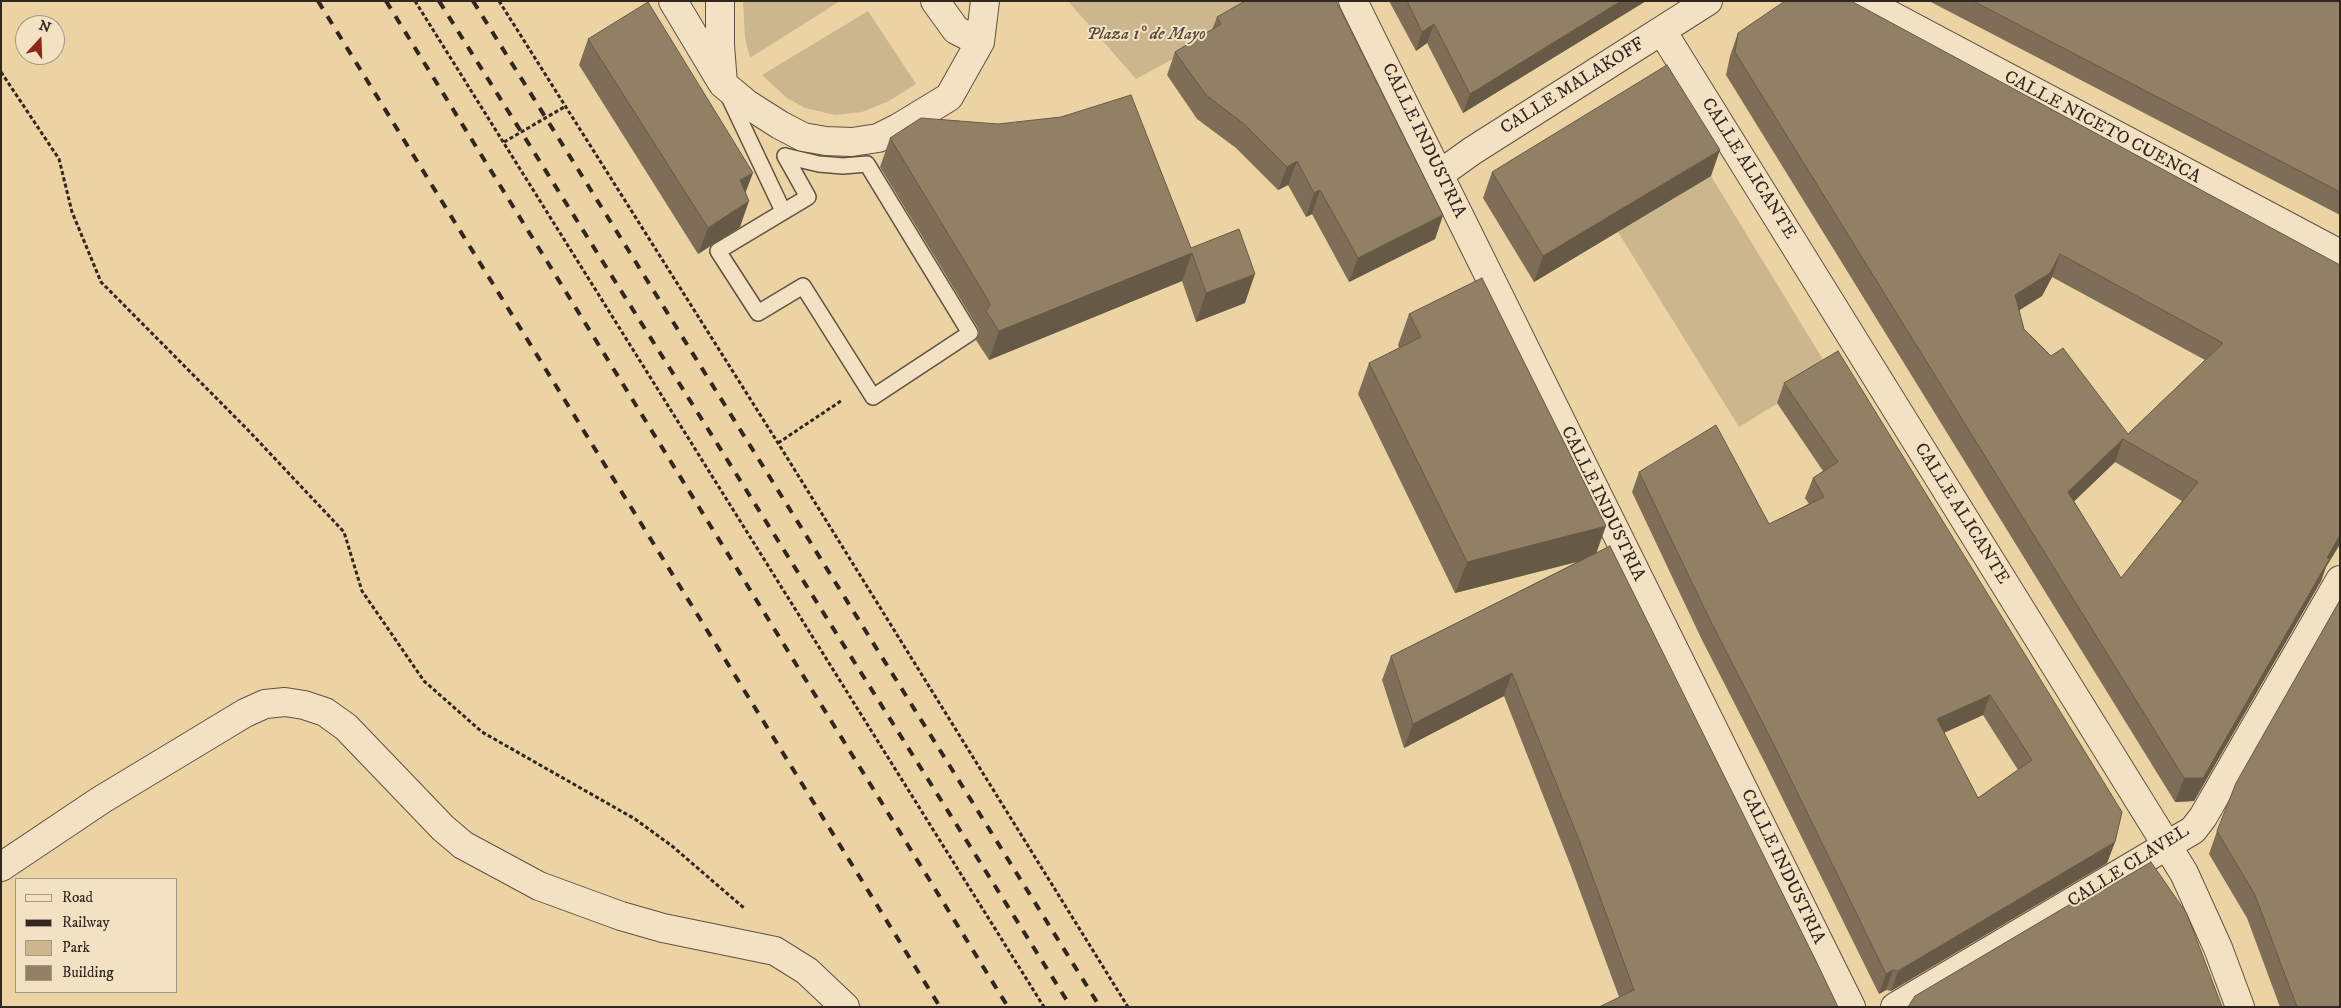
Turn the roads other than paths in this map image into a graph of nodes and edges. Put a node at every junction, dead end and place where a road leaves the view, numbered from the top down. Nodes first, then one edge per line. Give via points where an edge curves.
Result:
1 (673, 1) edge
2 (720, 1) edge
3 (935, 1) edge
4 (986, 1) edge
5 (1353, 1) edge
6 (1708, 1) edge
7 (1864, 1) edge
8 (1662, 31) junction
9 (980, 42) junction
10 (723, 84) junction
11 (1440, 174) junction
12 (783, 211) junction
13 (2340, 254) edge
14 (2340, 580) edge
15 (2166, 847) junction
16 (1, 867) edge
17 (845, 1007) edge
18 (1851, 1007) edge
19 (1895, 1007) edge
20 (2240, 1007) edge

1 - 10 street
2 - 10 street
3 - 9 street via 956,30
4 - 9 street
5 - 11 street, CALLE INDUSTRIA
6 - 8 street, CALLE MALAKOFF
7 - 13 street, CALLE NICETO CUENCA
8 - 11 street, CALLE MALAKOFF
8 - 15 street, CALLE ALICANTE
9 - 10 street via 949,97 878,138 852,142 803,137 747,104
10 - 12 lane
11 - 18 street, CALLE INDUSTRIA
12 - 12 lane via 808,196 785,156 819,164 867,164 970,333 873,397 802,286 758,313 718,251
14 - 15 street, CALLE CLAVEL via 2203,817 2193,830
15 - 19 street, CALLE CLAVEL
15 - 20 street, CALLE ALICANTE via 2184,873
16 - 17 street via 100,800 245,713 265,704 285,702 304,705 325,712 346,727 463,845 539,886 620,916 775,951 807,971

